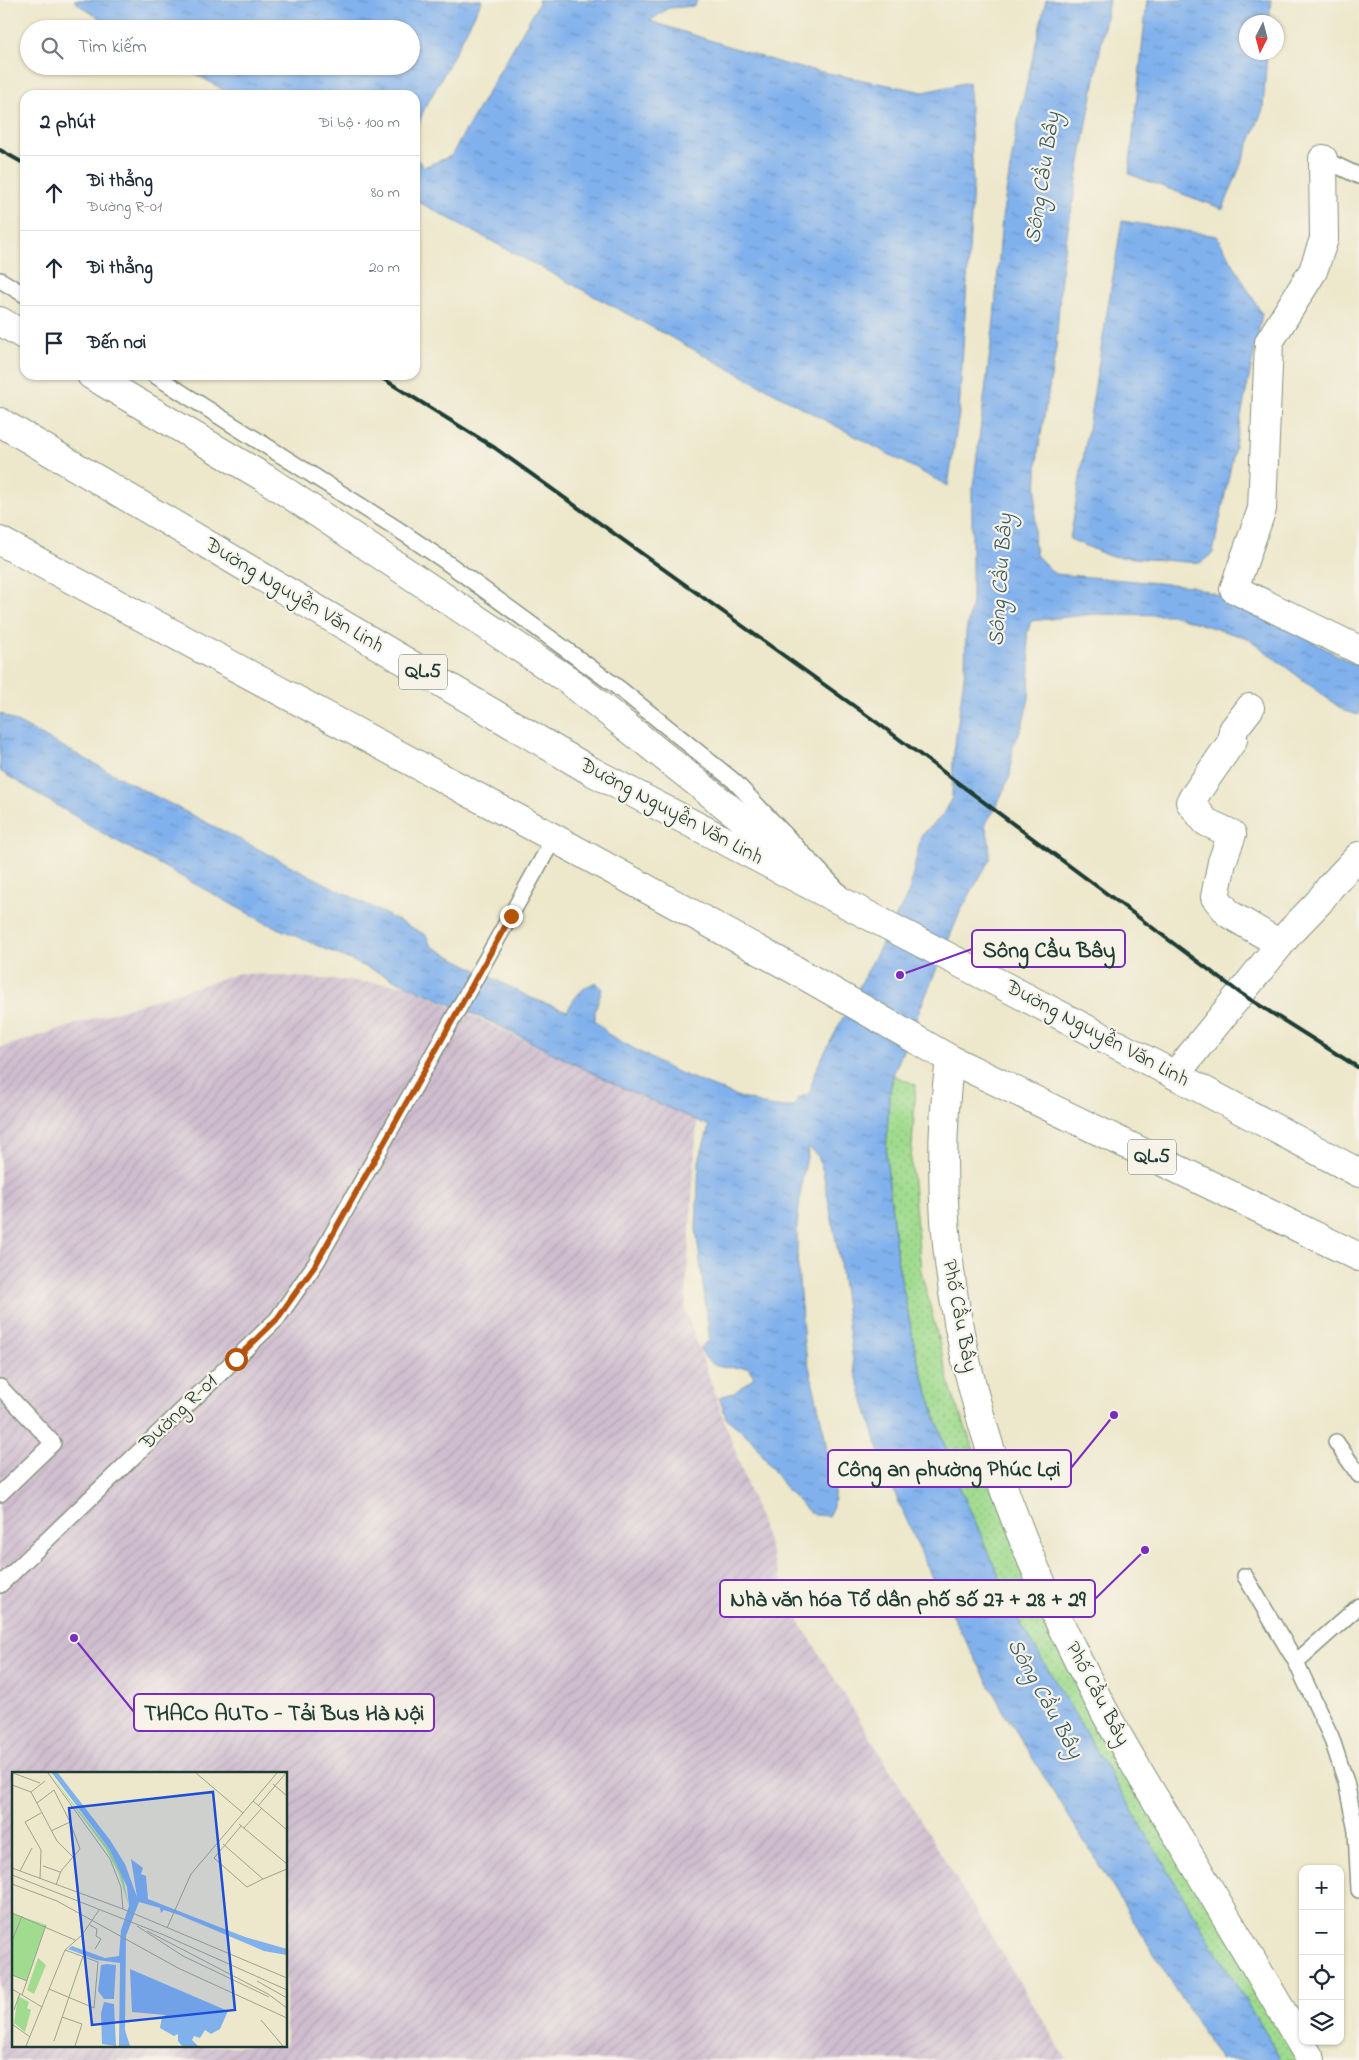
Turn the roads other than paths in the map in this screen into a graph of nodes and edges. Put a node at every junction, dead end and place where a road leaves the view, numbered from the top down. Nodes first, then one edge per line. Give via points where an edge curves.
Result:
1 (1323, 159) joint
2 (1359, 176) edge
3 (0, 280) edge
4 (20, 292) edge
5 (0, 321) edge
6 (20, 333) edge
7 (99, 380) edge
8 (162, 380) edge
9 (0, 422) edge
10 (0, 541) edge
11 (1359, 650) edge
12 (1250, 708) dead end
13 (554, 838) junction
14 (1359, 856) edge
15 (854, 908) junction
16 (1280, 944) junction
17 (947, 1057) junction
18 (1175, 1075) junction
19 (1359, 1173) edge
20 (1359, 1257) edge
21 (0, 1387) edge
22 (1336, 1442) dead end
23 (1359, 1475) edge
24 (0, 1494) edge
25 (1245, 1576) dead end
26 (0, 1585) edge
27 (1359, 1606) edge
28 (1296, 1662) junction
29 (1359, 1890) edge
30 (1311, 2060) edge

1 - 2 lane
1 - 11 main road via 1324,239 1313,271 1269,342 1262,509 1234,589
3 - 4 lane
5 - 6 main road
7 - 15 main road via 265,478 568,680
8 - 15 lane via 442,559 620,689 734,781
9 - 15 main road, Đường Nguyễn Văn Linh / QL.5 via 591,771
10 - 13 main road, QL.5
12 - 16 main road via 1233,730 1233,740 1190,802 1206,822 1232,834 1215,897 1229,914
13 - 17 main road, QL.5
13 - 26 lane, Đường R-01 via 316,1264 277,1319
14 - 16 main road
15 - 18 main road, Đường Nguyễn Văn Linh / QL.5
16 - 18 main road
17 - 20 main road, QL.5
17 - 30 main road, Phố Cầu Bây via 942,1179 948,1266 975,1397 1003,1487 1051,1604 1104,1710
18 - 19 main road, Đường Nguyễn Văn Linh / QL.5
21 - 24 lane via 53,1443
22 - 23 lane
25 - 28 lane
27 - 28 lane
28 - 29 lane via 1331,1737 1346,1782 1356,1831

